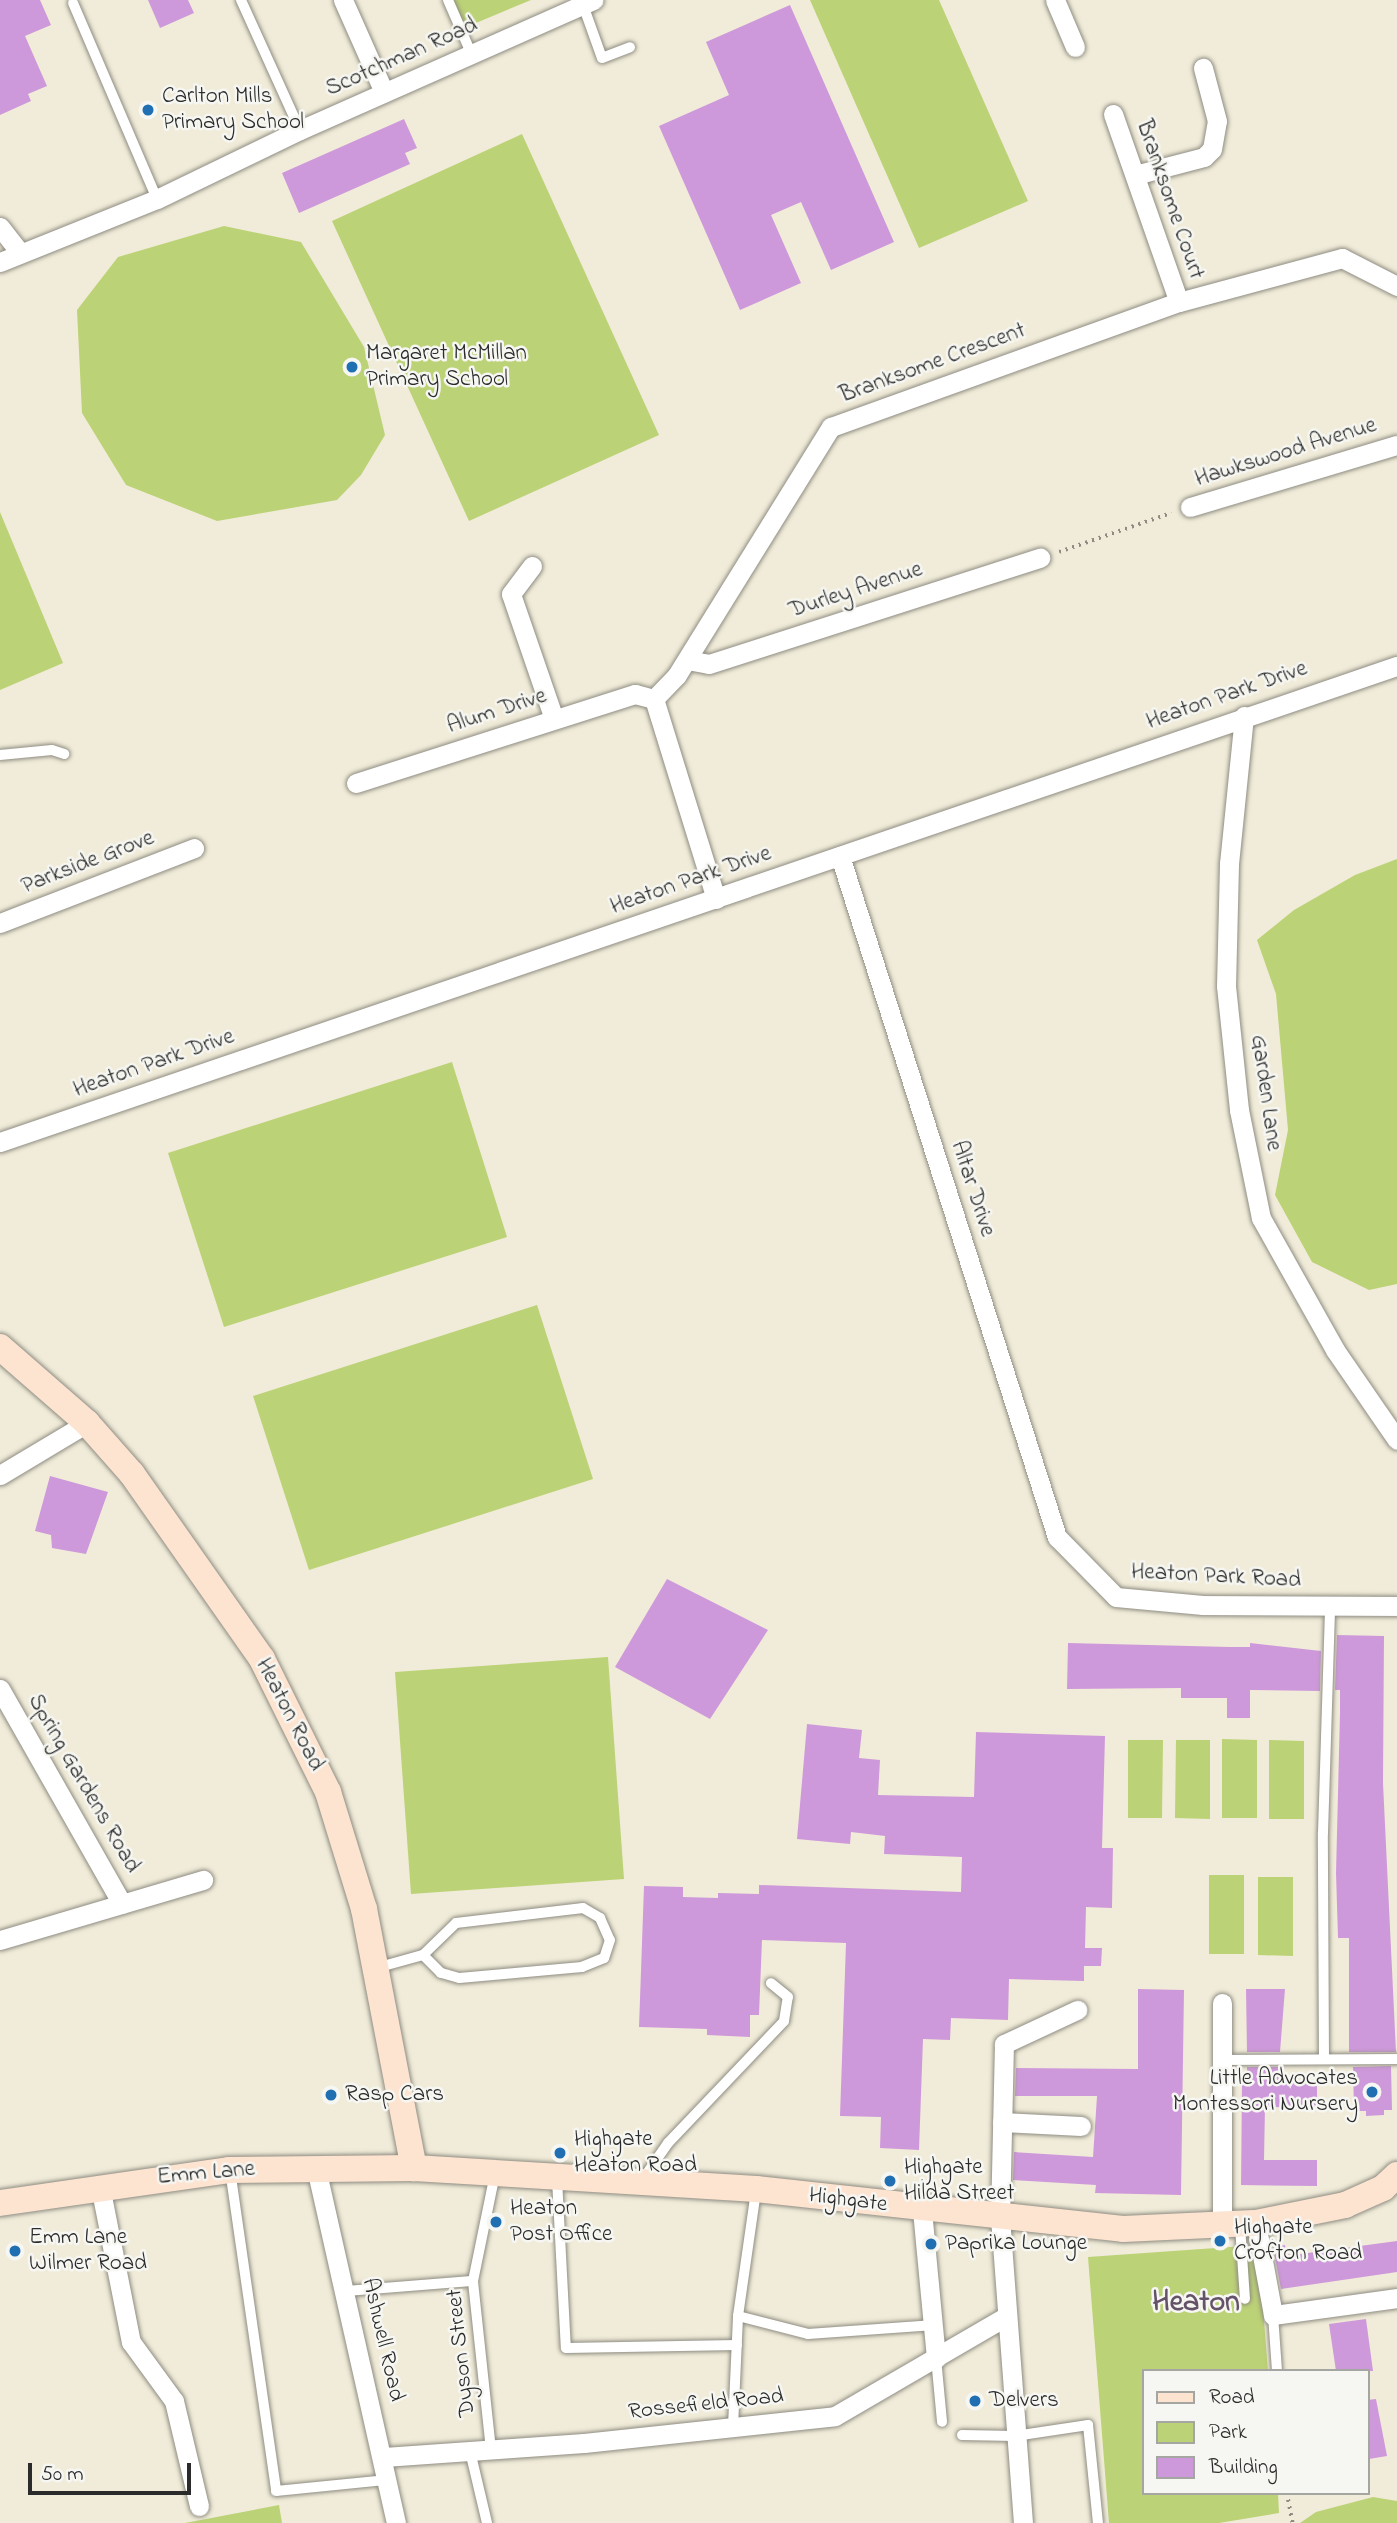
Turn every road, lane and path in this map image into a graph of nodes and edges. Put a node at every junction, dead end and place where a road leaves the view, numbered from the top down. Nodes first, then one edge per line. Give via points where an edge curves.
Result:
1 (241, 0) edge
2 (343, 0) edge
3 (448, 0) edge
4 (1055, 0) edge
5 (73, 3) dead end
6 (588, 3) edge
7 (630, 47) dead end
8 (1075, 47) dead end
9 (471, 53) junction
10 (1203, 68) dead end
11 (384, 92) junction
12 (1114, 114) dead end
13 (300, 130) junction
14 (1135, 175) junction
15 (157, 199) junction
16 (0, 227) edge
17 (20, 253) junction
18 (0, 262) edge
19 (1397, 286) edge
20 (1179, 302) junction
21 (1397, 445) edge
22 (1190, 507) joint
23 (1040, 558) joint
24 (533, 566) dead end
25 (687, 660) junction
26 (1397, 666) edge
27 (654, 699) junction
28 (1244, 716) junction
29 (554, 719) junction
30 (64, 754) dead end
31 (0, 755) edge
32 (356, 783) dead end
33 (194, 848) dead end
34 (840, 856) junction
35 (716, 899) junction
36 (0, 923) edge
37 (0, 1142) edge
38 (0, 1347) edge
39 (87, 1423) junction
40 (1397, 1440) edge
41 (0, 1475) edge
42 (1057, 1537) joint
43 (1397, 1606) edge
44 (1330, 1607) junction
45 (0, 1689) edge
46 (203, 1880) dead end
47 (122, 1904) junction
48 (0, 1940) edge
49 (423, 1955) junction
50 (376, 1968) junction
51 (771, 1983) dead end
52 (1222, 2003) dead end
53 (1077, 2010) dead end
54 (1324, 2059) junction
55 (1397, 2059) edge
56 (1223, 2060) junction
57 (1002, 2122) junction
58 (1081, 2126) dead end
59 (316, 2168) junction
60 (414, 2168) junction
61 (229, 2170) junction
62 (495, 2171) junction
63 (557, 2175) junction
64 (1397, 2175) edge
65 (642, 2181) junction
66 (100, 2186) junction
67 (756, 2189) junction
68 (0, 2203) edge
69 (922, 2210) junction
70 (1000, 2219) junction
71 (1239, 2225) junction
72 (473, 2281) junction
73 (345, 2291) junction
74 (1397, 2298) edge
75 (1245, 2299) dead end
76 (1273, 2315) junction
77 (738, 2316) junction
78 (1007, 2316) junction
79 (935, 2325) junction
80 (737, 2345) junction
81 (936, 2358) junction
82 (1277, 2369) edge
83 (942, 2422) dead end
84 (733, 2427) junction
85 (962, 2435) dead end
86 (1016, 2436) junction
87 (491, 2450) junction
88 (470, 2451) junction
89 (384, 2457) junction
90 (388, 2480) junction
91 (1287, 2495) edge
92 (199, 2506) dead end
93 (396, 2523) edge
94 (486, 2523) edge
95 (1023, 2523) edge
96 (1098, 2523) edge
97 (1293, 2523) edge

1 - 13 lane
2 - 11 street
3 - 9 lane
4 - 8 street
5 - 15 lane
6 - 7 lane via 602,58
6 - 9 street, Scotchman Road
9 - 11 street, Scotchman Road
10 - 14 street via 1217,121 1212,149 1204,157
11 - 13 street, Scotchman Road
12 - 14 street, Branksome Court
13 - 15 street, Scotchman Road
14 - 20 street, Branksome Court
15 - 17 street, Scotchman Road
16 - 17 street
17 - 18 street, Scotchman Road
19 - 20 street, Branksome Crescent via 1342,258
20 - 25 street, Branksome Crescent via 831,427
21 - 22 street, Hawkswood Avenue
22 - 23 path
23 - 25 street, Durley Avenue via 709,664
24 - 29 street via 511,594
25 - 27 street, Branksome Crescent
26 - 28 street, Heaton Park Drive
27 - 29 street, Alum Drive via 635,694
27 - 35 street
28 - 34 street, Heaton Park Drive
28 - 40 street, Garden Lane via 1228,864 1226,986 1239,1110 1261,1218 1335,1350
29 - 32 street, Alum Drive
30 - 31 lane via 52,750
33 - 36 street, Parkside Grove
34 - 35 street, Heaton Park Drive
34 - 42 street, Altar Drive
35 - 37 street, Heaton Park Drive
38 - 39 street, Heaton Road
39 - 41 street
39 - 50 street, Heaton Road via 156,1506 262,1659 328,1792 364,1909
42 - 44 street, Heaton Park Road via 1116,1597 1203,1605
43 - 44 street, Heaton Park Road
44 - 54 lane via 1323,1833
45 - 47 street, Spring Gardens Road
46 - 47 street
47 - 48 street
49 - 49 lane via 456,1923 583,1908 607,1927 610,1940 604,1958 582,1967 459,1978 441,1973
49 - 50 lane
50 - 60 street, Heaton Road
51 - 65 lane via 788,1997 784,2021 668,2143
52 - 56 street
53 - 57 street via 1004,2044
54 - 55 lane
54 - 56 lane
56 - 71 street
57 - 58 street
57 - 70 street
59 - 60 street, Emm Lane
59 - 61 street, Emm Lane
59 - 73 street, Ashwell Road
60 - 62 street, Highgate
61 - 66 street, Emm Lane
61 - 90 lane via 276,2491
62 - 63 street, Highgate
62 - 72 lane, Dyson Street
63 - 65 street, Highgate
63 - 80 lane via 566,2348
64 - 71 street, Highgate via 1383,2188 1345,2205
65 - 67 street, Highgate
66 - 68 street, Emm Lane
66 - 92 street via 131,2342 174,2401
67 - 69 street, Highgate
67 - 77 lane
69 - 70 street, Highgate
69 - 79 street
70 - 71 street, Highgate via 1123,2230
70 - 78 street
71 - 75 lane
71 - 76 street
72 - 73 lane
72 - 87 lane, Dyson Street
73 - 89 street, Ashwell Road
74 - 76 street
76 - 82 lane
77 - 79 lane via 808,2334
77 - 80 lane
78 - 81 street, Rossefield Road
78 - 86 street
79 - 81 street
80 - 84 lane
81 - 83 lane
81 - 84 street, Rossefield Road via 835,2416
84 - 87 street, Rossefield Road
85 - 86 lane
86 - 95 street
86 - 96 lane via 1088,2425
87 - 88 street, Rossefield Road
88 - 89 street, Rossefield Road
88 - 94 lane
89 - 90 street, Ashwell Road
90 - 93 street, Ashwell Road
91 - 97 path

